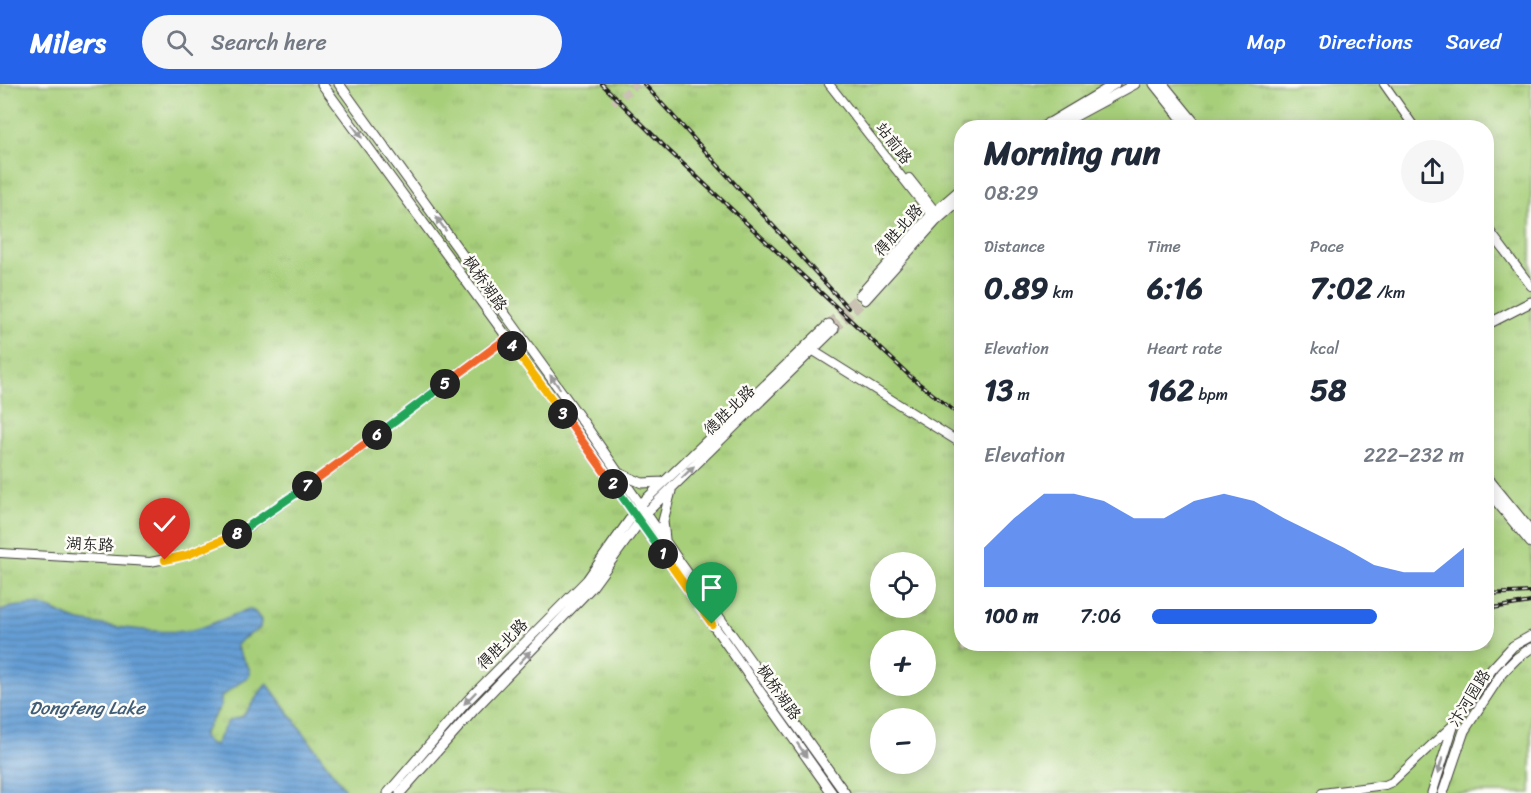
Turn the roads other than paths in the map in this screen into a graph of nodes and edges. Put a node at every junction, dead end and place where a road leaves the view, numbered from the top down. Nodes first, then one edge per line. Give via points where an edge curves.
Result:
1 (322, 84) edge
2 (339, 84) edge
3 (829, 84) edge
4 (835, 84) edge
5 (1115, 84) edge
6 (1135, 84) edge
7 (1154, 84) edge
8 (1163, 84) edge
9 (1384, 84) edge
10 (1086, 100) junction
11 (1080, 113) junction
12 (1059, 120) edge
13 (1064, 120) edge
14 (1077, 120) edge
15 (1183, 120) edge
16 (1192, 120) edge
17 (1409, 120) edge
18 (954, 197) edge
19 (954, 203) edge
20 (935, 216) junction
21 (1494, 236) edge
22 (1531, 285) edge
23 (863, 297) tunnel mouth
24 (1531, 302) edge
25 (1494, 321) edge
26 (507, 338) junction
27 (812, 350) junction
28 (954, 439) edge
29 (618, 471) junction
30 (668, 485) junction
31 (1494, 486) edge
32 (1494, 499) edge
33 (643, 509) junction
34 (634, 513) junction
35 (640, 523) junction
36 (1531, 531) edge
37 (666, 541) junction
38 (1531, 543) edge
39 (0, 553) edge
40 (1531, 636) edge
41 (1531, 648) edge
42 (1517, 658) junction
43 (1531, 659) edge
44 (1454, 724) junction
45 (844, 792) edge
46 (388, 793) edge
47 (400, 793) edge
48 (832, 793) edge
49 (1322, 793) edge
50 (1432, 793) edge
51 (1443, 793) edge

1 -> 26 main road, 枫桥湖路
29 -> 2 main road, 枫桥湖路
3 - 20 street, 站前路
4 - 20 street, 站前路
5 - 10 main road
6 - 11 main road
7 - 15 main road
8 - 16 main road
9 - 17 street
10 - 11 main road
10 - 12 main road
11 - 13 main road
11 - 14 main road
18 - 20 main road, 得胜北路
19 - 20 main road
20 - 23 main road
21 - 22 street
24 - 25 main road
26 - 34 main road, 枫桥湖路
26 - 39 street, 湖东路 via 243,531 187,555 158,561
27 - 28 street
30 -> 27 main road, 德胜北路
27 - 30 main road, 德胜北路 via 831,326
29 - 30 main road via 642,483
29 - 33 main road, 枫桥湖路
30 - 33 main road, 德胜北路
30 - 37 main road via 663,521
31 - 36 main road
32 - 38 main road
33 - 34 main road, 得胜北路
33 - 35 main road, 得胜北路
33 - 37 main road, 枫桥湖路
34 - 35 main road, 枫桥湖路
34 -> 46 main road, 得胜北路 via 587,580 468,700
47 -> 35 main road, 得胜北路 via 592,587
35 -> 48 main road, 枫桥湖路
37 - 45 main road, 枫桥湖路
40 - 44 main road, 汴河园路 via 1513,646 1492,669
41 - 42 main road, 汴河园路
42 - 43 main road via 1526,655
42 - 51 main road, 汴河园路 via 1502,673 1464,731
44 - 49 street via 1392,782
44 -> 50 main road, 汴河园路

